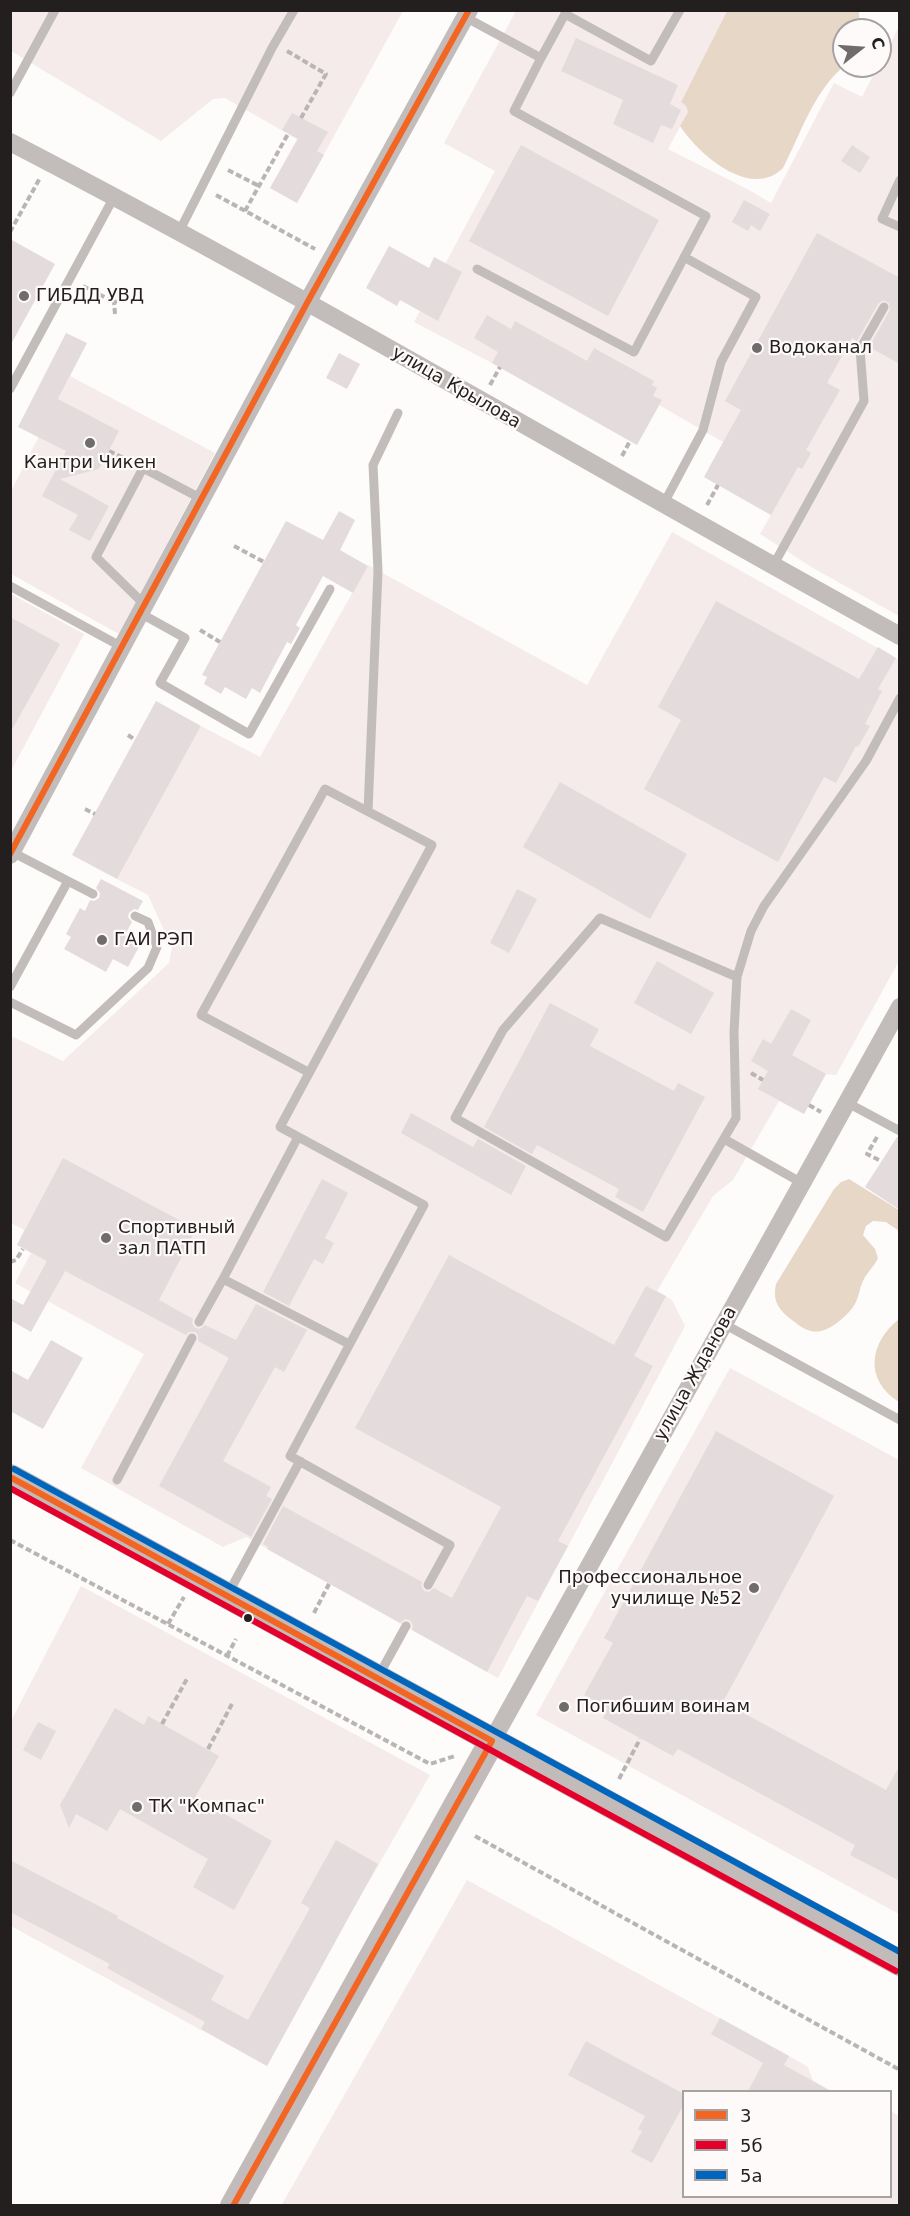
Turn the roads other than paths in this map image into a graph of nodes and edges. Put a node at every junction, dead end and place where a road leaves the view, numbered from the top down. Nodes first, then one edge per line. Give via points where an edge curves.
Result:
1 (55, 10) edge
2 (294, 10) edge
3 (680, 10) edge
4 (467, 14) edge
5 (541, 58) junction
6 (10, 93) edge
7 (10, 142) edge
8 (900, 180) edge
9 (114, 197) junction
10 (900, 227) edge
11 (179, 232) junction
12 (684, 257) junction
13 (477, 269) dead end
14 (307, 303) junction
15 (884, 307) dead end
16 (10, 389) edge
17 (398, 413) dead end
18 (202, 498) junction
19 (663, 505) junction
20 (773, 567) junction
21 (10, 586) edge
22 (330, 589) dead end
23 (142, 609) junction
24 (900, 636) edge
25 (122, 647) junction
26 (900, 698) edge
27 (368, 811) junction
28 (13, 846) edge
29 (69, 881) junction
30 (93, 894) dead end
31 (135, 916) dead end
32 (737, 977) junction
33 (10, 987) edge
34 (10, 1002) edge
35 (900, 1007) edge
36 (308, 1072) junction
37 (846, 1102) junction
38 (900, 1131) edge
39 (298, 1137) junction
40 (724, 1139) junction
41 (802, 1183) junction
42 (223, 1279) junction
43 (200, 1322) dead end
44 (724, 1324) junction
45 (192, 1338) dead end
46 (349, 1344) junction
47 (900, 1420) edge
48 (300, 1461) junction
49 (10, 1477) edge
50 (117, 1480) dead end
51 (428, 1585) dead end
52 (226, 1596) junction
53 (406, 1626) dead end
54 (377, 1678) junction
55 (492, 1741) junction
56 (900, 1963) edge
57 (233, 2205) edge

1 - 6 lane
2 - 11 lane
3 - 5 lane via 651,61 565,14
4 - 5 lane
4 - 14 street
5 - 12 lane via 514,111 706,216
7 - 9 street, улица Крылова
8 - 10 lane via 882,219
9 - 11 street, улица Крылова
9 - 16 lane
11 - 14 street, улица Крылова
12 - 13 lane via 633,352
12 - 19 lane via 756,297 721,362 703,430
14 - 18 street
14 - 19 street, улица Крылова
15 - 20 lane via 860,349 864,401
17 - 27 lane via 373,465 378,571
18 - 23 street
18 - 23 lane via 143,468 96,557
19 - 20 street, улица Крылова
20 - 24 street, улица Крылова
21 - 25 lane
22 - 23 lane via 249,734 160,683 185,638
23 - 25 street
25 - 28 street
26 - 32 lane via 866,761 764,906 751,931
27 - 36 lane via 432,845
27 - 36 lane via 325,789 201,1015
28 - 29 lane
29 - 30 lane
29 - 33 lane
31 - 34 lane via 148,922 157,947 148,968 76,1035
32 - 40 lane via 736,1118
32 - 40 lane via 600,918 502,1030 455,1118 666,1238
35 - 37 street, улица Жданова
36 - 39 lane via 280,1127
37 - 38 lane
37 - 41 street, улица Жданова
39 - 42 lane
39 - 46 lane via 424,1205
40 - 41 lane
41 - 44 street, улица Жданова
42 - 43 lane
42 - 46 lane
44 - 47 lane
44 - 55 street, улица Жданова
45 - 50 lane
46 - 48 lane via 290,1456
48 - 51 lane via 450,1545
48 - 52 lane
49 - 52 main road
52 - 54 main road
53 - 54 lane
54 - 55 main road
55 - 56 main road
55 - 57 main road

